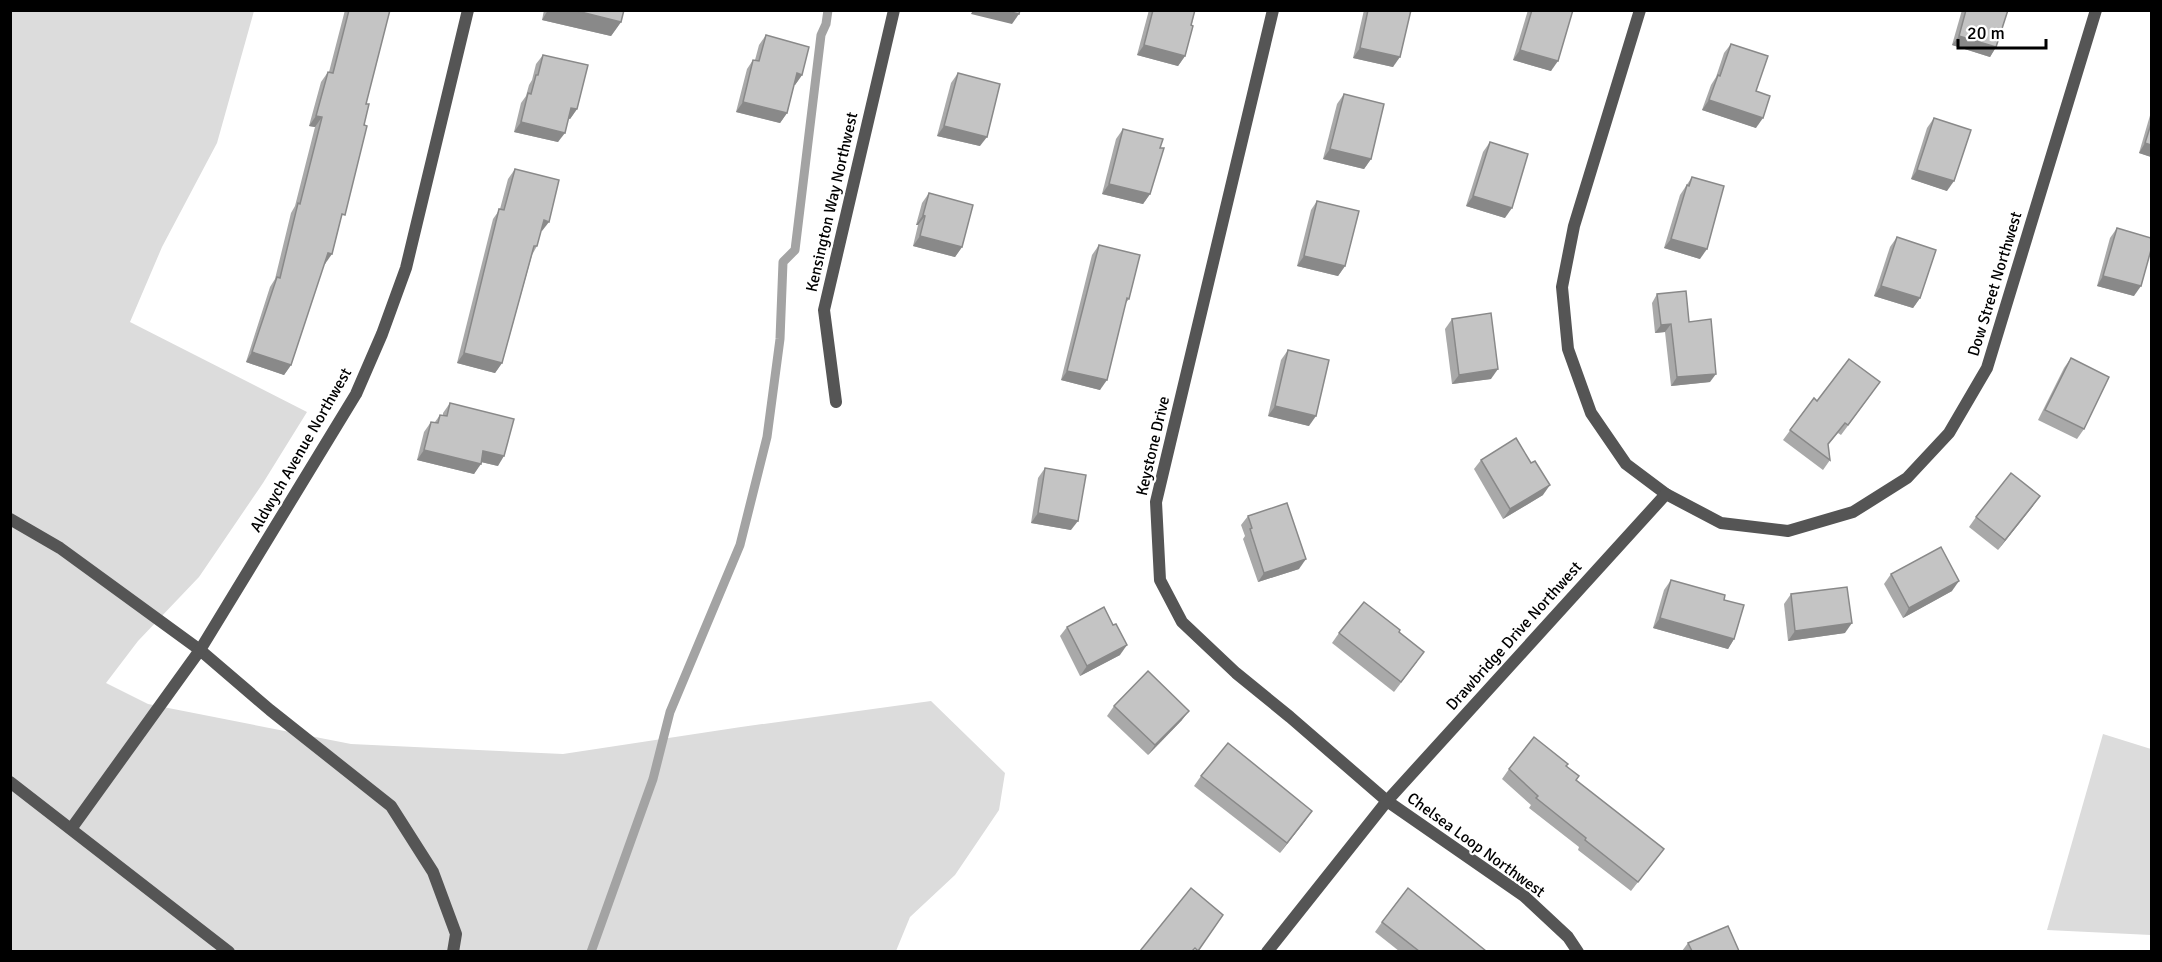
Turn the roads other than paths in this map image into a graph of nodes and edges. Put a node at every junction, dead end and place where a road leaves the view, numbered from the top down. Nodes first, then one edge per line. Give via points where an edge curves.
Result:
1 (468, 10) edge
2 (894, 10) edge
3 (1273, 10) edge
4 (1640, 10) edge
5 (2096, 10) edge
6 (836, 402) dead end
7 (1666, 494) junction
8 (10, 519) edge
9 (200, 650) junction
10 (10, 782) edge
11 (1387, 801) junction
12 (70, 829) junction
13 (229, 951) edge
14 (453, 951) edge
15 (1267, 951) edge
16 (1578, 951) edge

1 - 9 street, Aldwych Avenue Northwest via 406,268 382,334 356,394
2 - 6 street, Kensington Way Northwest via 824,310
3 - 11 street, Keystone Drive via 1156,502 1160,580 1182,622
4 - 7 street, Dow Street Northwest via 1574,226 1562,287 1568,349 1591,413 1626,464
5 - 7 street, Dow Street Northwest via 1987,368 1949,433 1907,478 1853,512 1788,531 1721,523
7 - 11 street, Drawbridge Drive Northwest
8 - 9 street via 60,548
9 - 12 street, Aldwych Avenue Northwest
9 - 14 street via 391,806 433,872 456,934
10 - 12 street
11 - 15 street, Chelsea Loop Northwest
11 - 16 street, Chelsea Loop Northwest via 1524,896
12 - 13 street

